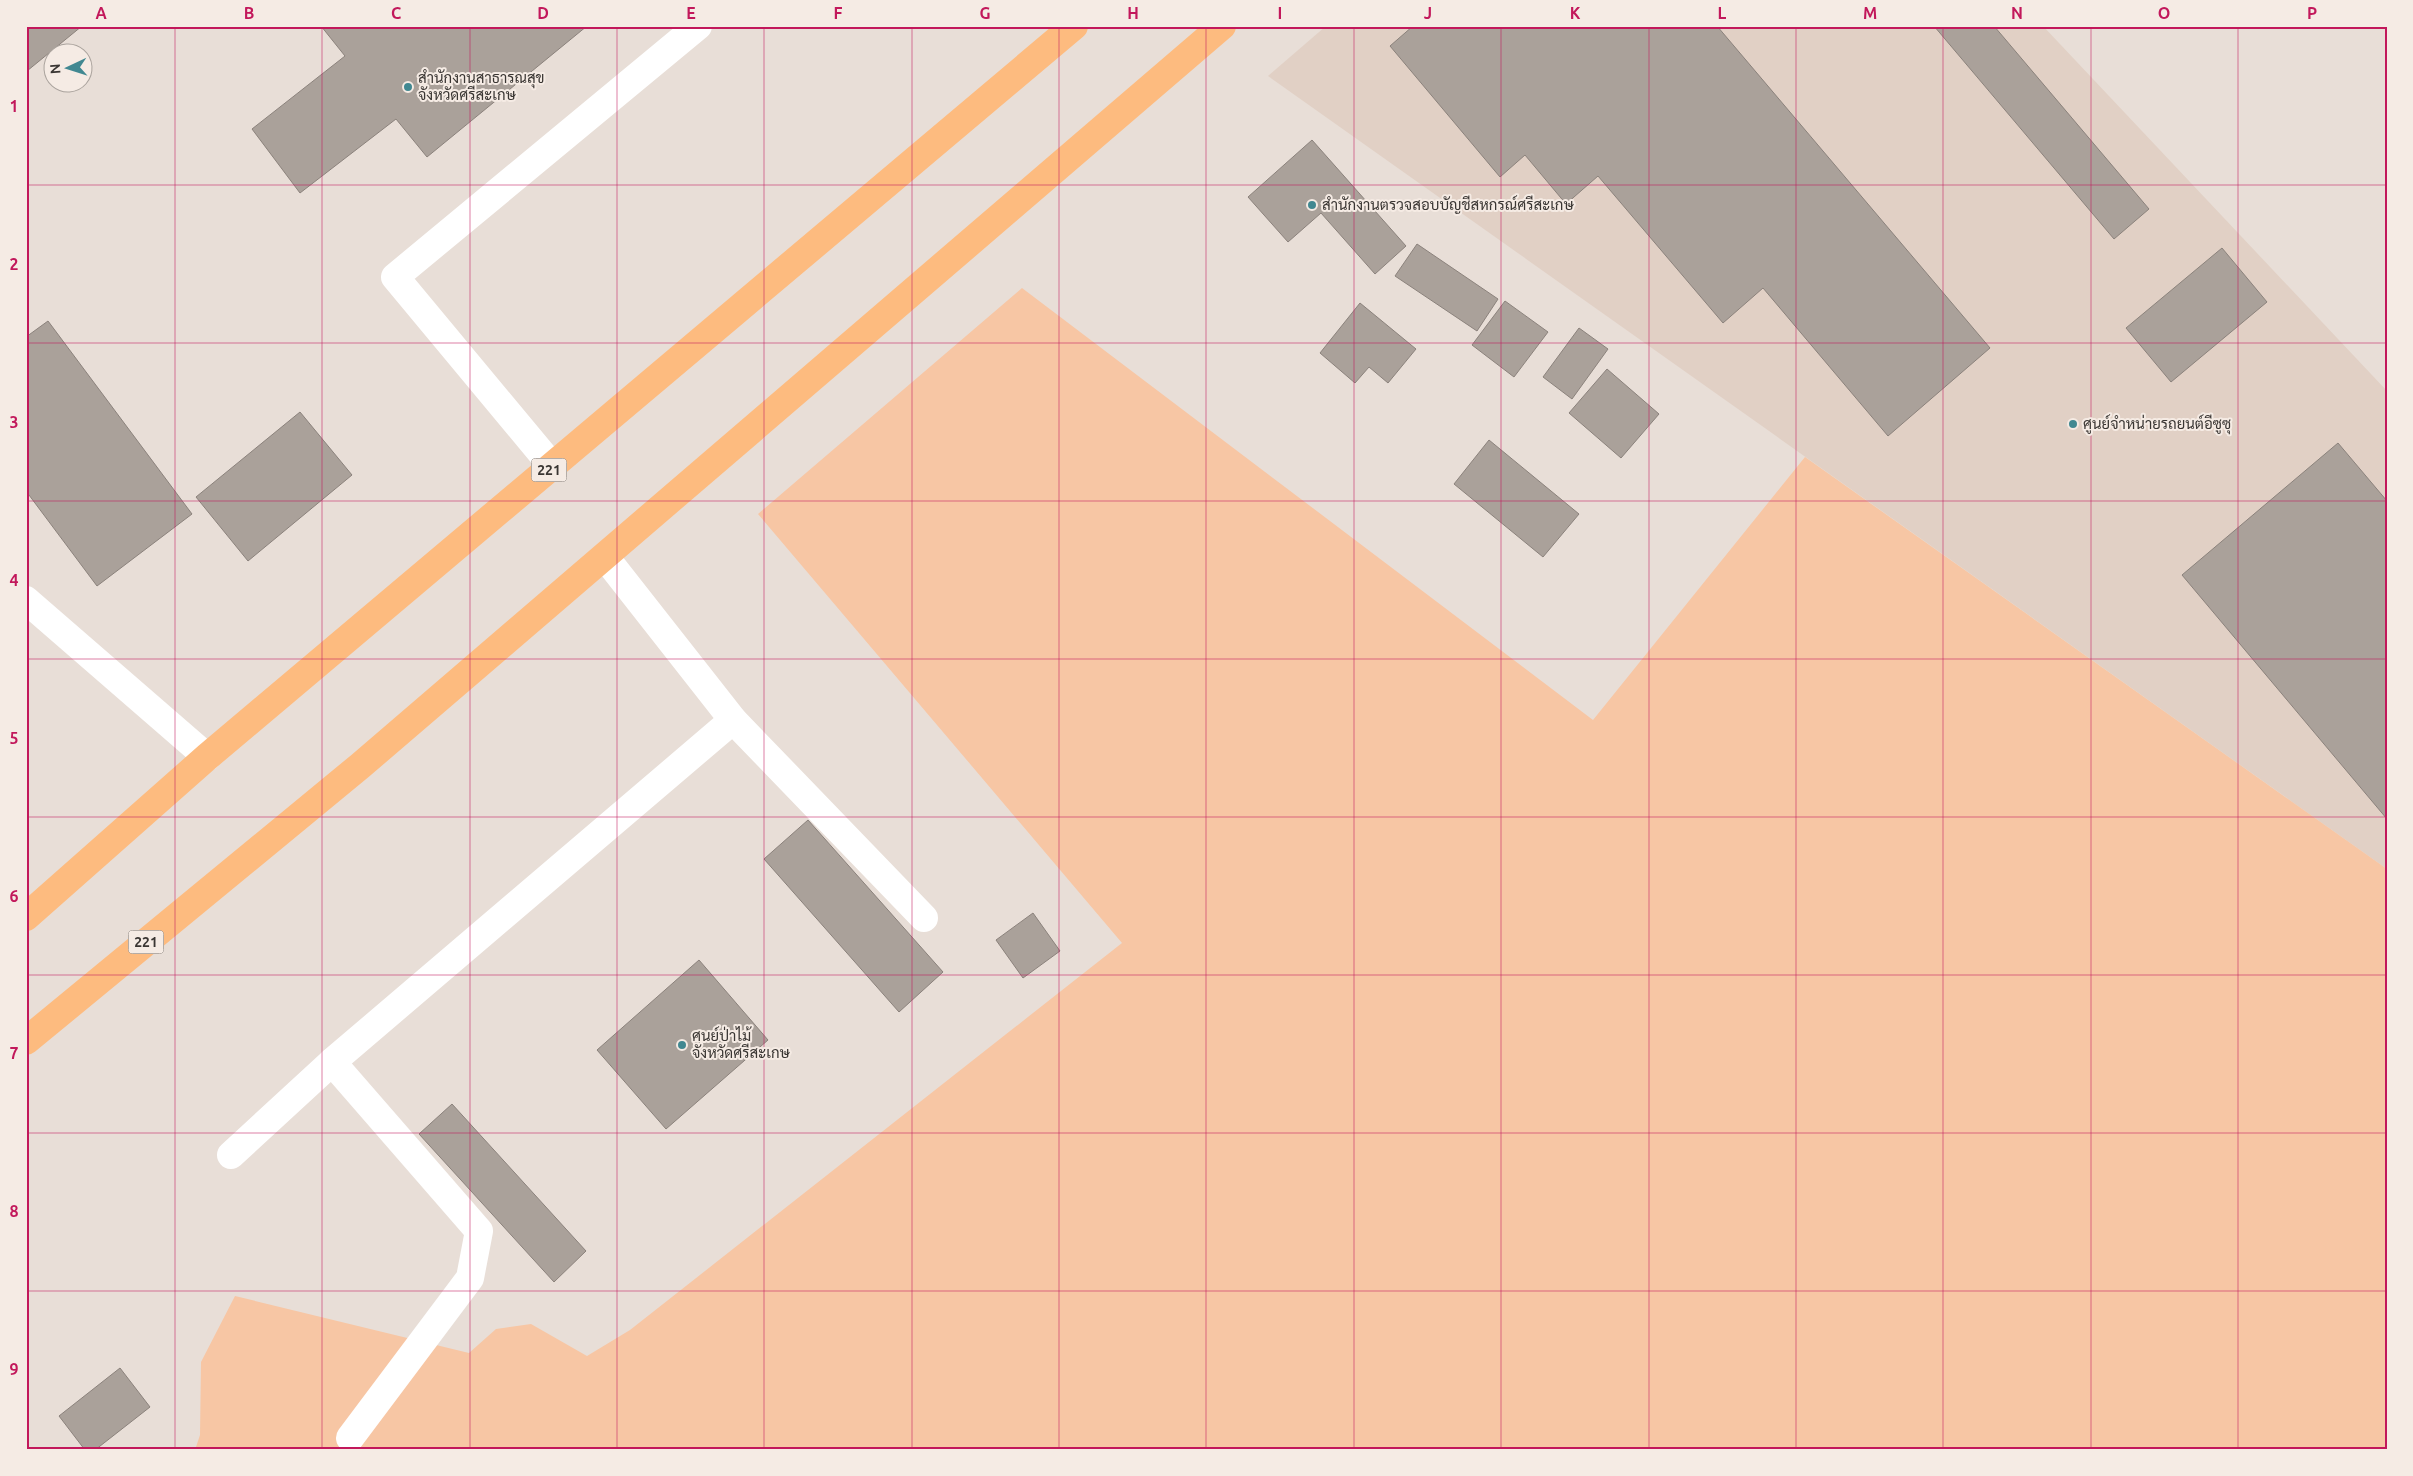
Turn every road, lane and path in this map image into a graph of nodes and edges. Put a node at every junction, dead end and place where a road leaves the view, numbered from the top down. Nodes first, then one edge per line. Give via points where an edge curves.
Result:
1 (698, 26) edge
2 (1074, 26) edge
3 (1222, 26) edge
4 (553, 467) junction
5 (605, 557) junction
6 (26, 600) edge
7 (733, 720) junction
8 (207, 757) junction
9 (26, 917) edge
10 (924, 918) dead end
11 (26, 1041) edge
12 (332, 1062) junction
13 (231, 1156) dead end
14 (350, 1438) dead end

1 - 4 street via 395,277
2 - 4 main road, 221
3 - 5 main road, 221
4 - 8 main road, 221
5 - 7 street
5 - 11 main road, 221 via 360,766
6 - 8 street
7 - 10 street
7 - 12 street
8 - 9 main road, 221
12 - 13 street
12 - 14 street via 479,1231 470,1278

